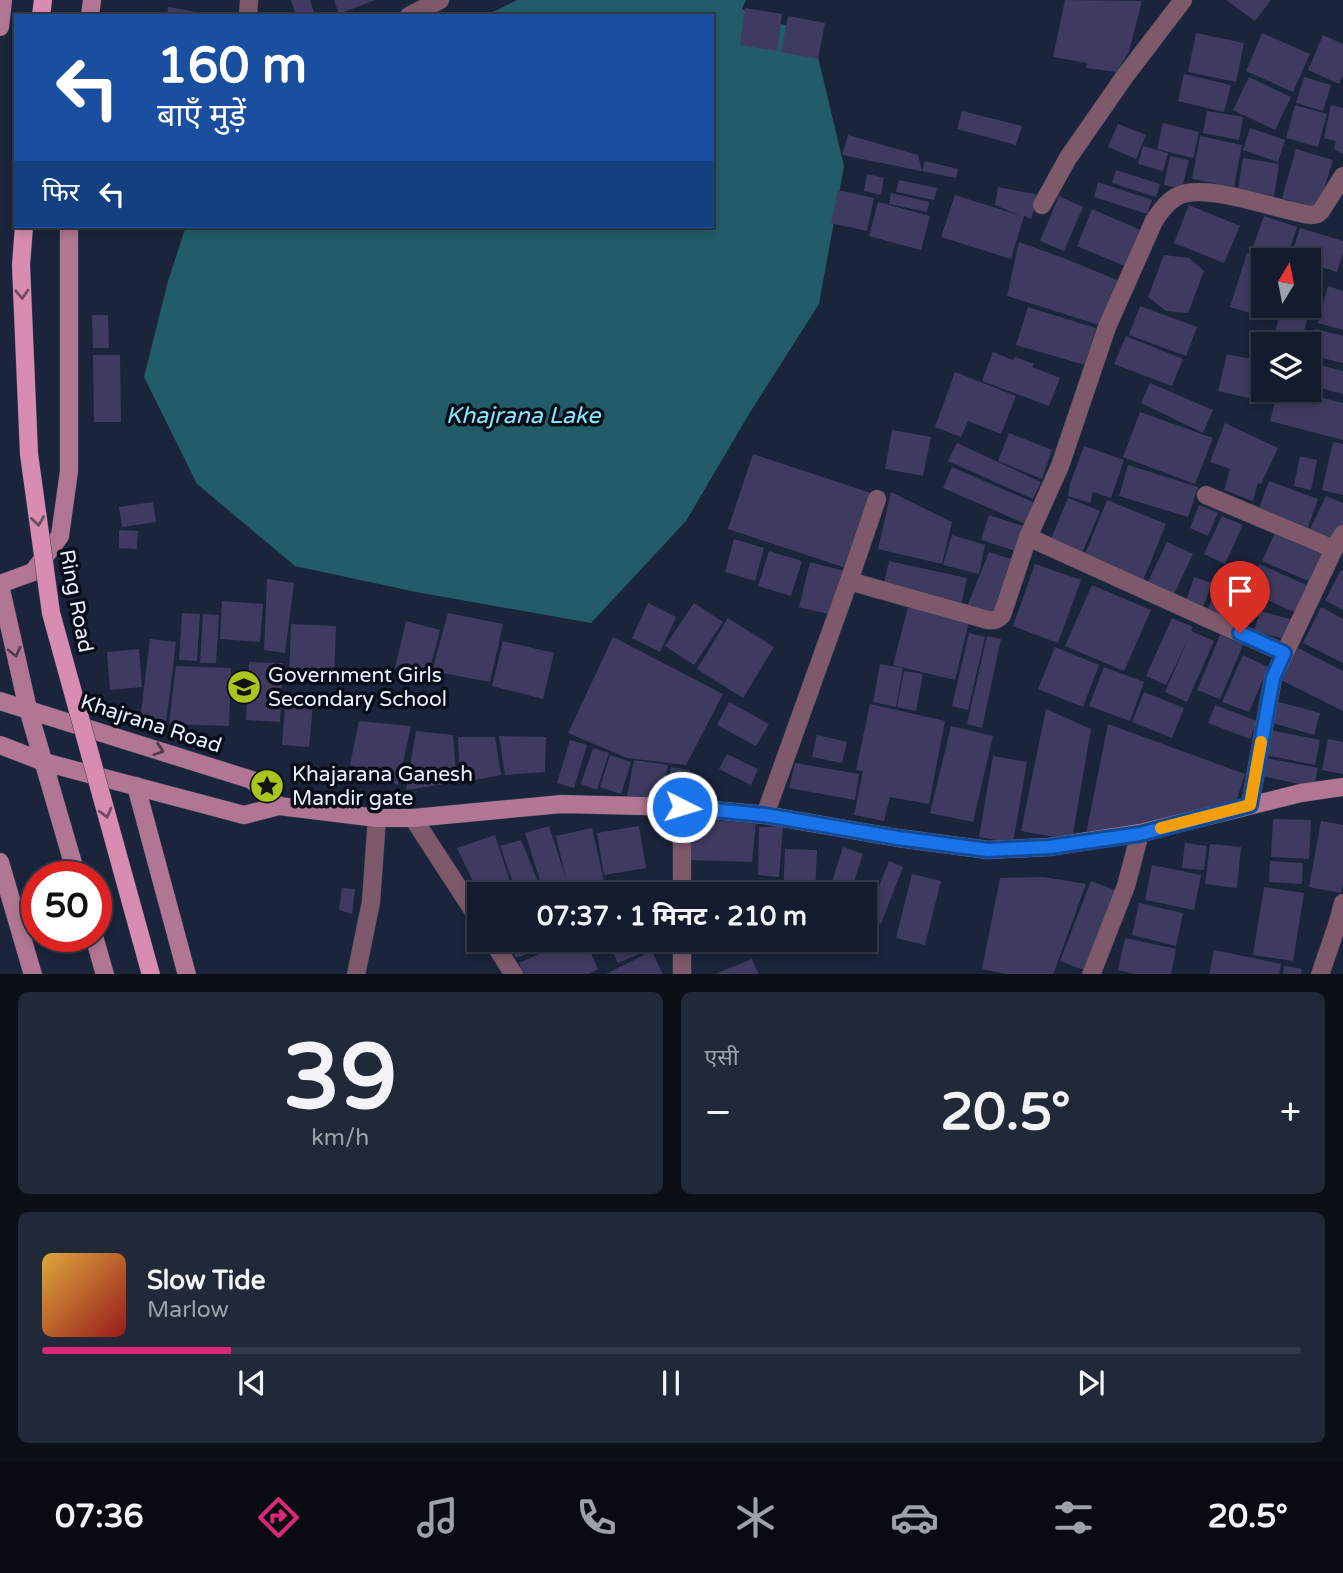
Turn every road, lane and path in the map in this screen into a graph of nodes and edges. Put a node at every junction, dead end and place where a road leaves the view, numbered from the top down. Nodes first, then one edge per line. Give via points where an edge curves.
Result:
1 (3, 0) edge
2 (440, 0) edge
3 (1183, 0) edge
4 (413, 14) edge
5 (0, 27) edge
6 (1343, 176) edge
7 (1042, 205) dead end
8 (24, 228) edge
9 (69, 228) edge
10 (1206, 495) dead end
11 (877, 499) dead end
12 (1028, 537) junction
13 (1338, 542) edge
14 (849, 581) junction
15 (0, 584) edge
16 (1284, 653) junction
17 (0, 701) edge
18 (28, 709) junction
19 (0, 745) edge
20 (44, 762) junction
21 (136, 786) junction
22 (1343, 787) edge
23 (1250, 805) junction
24 (279, 806) junction
25 (682, 807) junction
26 (765, 815) junction
27 (377, 818) junction
28 (413, 818) junction
29 (1140, 834) junction
30 (72, 861) edge
31 (0, 862) edge
32 (682, 882) edge
33 (467, 901) edge
34 (1343, 903) edge
35 (1341, 922) edge
36 (99, 952) edge
37 (500, 952) edge
38 (682, 952) edge
39 (682, 972) dead end
40 (33, 974) edge
41 (105, 974) edge
42 (151, 974) edge
43 (187, 974) edge
44 (356, 974) edge
45 (513, 974) edge
46 (1091, 974) edge
47 (1320, 974) edge

1 - 5 main road
2 - 4 street
3 - 7 street via 1068,158
6 - 12 street via 1317,214 1194,191 1178,195 1165,206 1107,327 1060,466
8 -> 42 main road, Ring Road, bridge via 21,265 29,454 51,612
9 - 15 main road via 69,471 60,536 33,572
10 - 13 street
11 - 14 street
12 - 14 street via 997,620
12 - 16 street
13 - 16 street
14 - 26 street
15 -> 18 main road
16 - 23 street via 1273,678
17 - 18 main road, Khajrana Road
18 - 20 main road
18 -> 24 main road, Khajrana Road via 252,780
19 - 20 main road
20 - 21 main road
20 - 30 main road
21 - 24 main road via 244,815
21 - 43 main road
22 - 23 main road
23 - 29 main road
24 - 27 main road
25 - 26 main road
25 - 28 main road via 562,804
25 - 32 street
26 - 29 main road via 988,850
27 - 28 main road
27 - 44 street via 371,902
28 - 33 street
29 - 46 street via 1126,886
31 - 40 main road
34 - 35 street
35 - 47 street
36 - 41 main road
37 - 45 street
38 - 39 street

